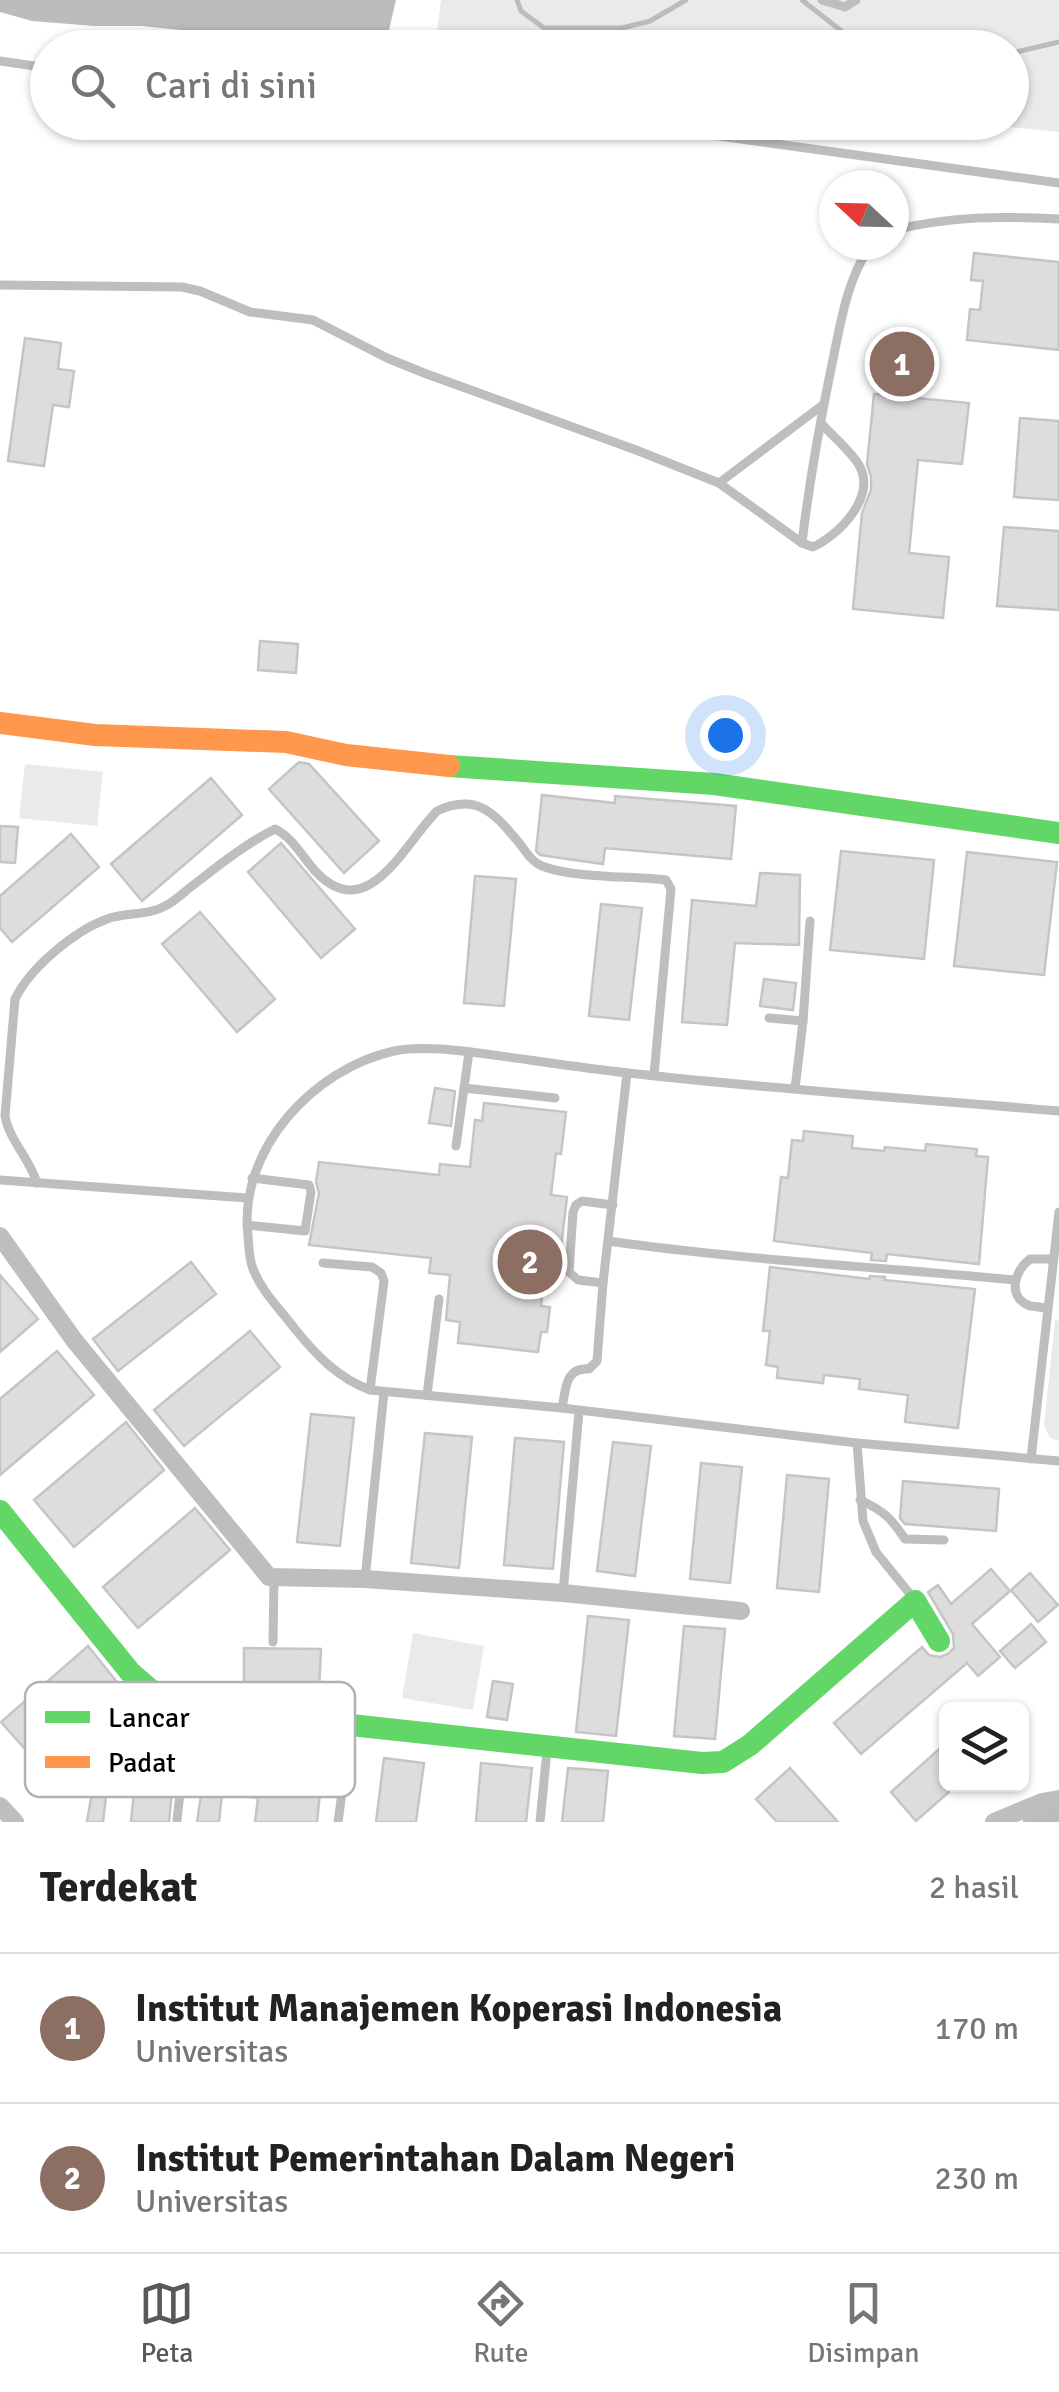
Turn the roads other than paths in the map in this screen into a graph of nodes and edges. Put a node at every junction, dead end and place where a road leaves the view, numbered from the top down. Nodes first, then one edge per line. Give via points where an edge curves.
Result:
1 (822, 0) edge
2 (856, 0) edge
3 (0, 61) edge
4 (30, 65) edge
5 (750, 140) edge
6 (1059, 182) edge
7 (1059, 218) edge
8 (909, 226) edge
9 (861, 260) edge
10 (0, 285) edge
11 (824, 404) junction
12 (820, 423) junction
13 (719, 483) junction
14 (802, 543) junction
15 (0, 723) edge
16 (1059, 832) edge
17 (810, 921) dead end
18 (769, 1018) dead end
19 (803, 1021) junction
20 (470, 1052) junction
21 (627, 1072) junction
22 (654, 1075) junction
23 (464, 1088) junction
24 (795, 1088) junction
25 (556, 1098) dead end
26 (1059, 1111) edge
27 (456, 1146) dead end
28 (252, 1178) junction
29 (0, 1180) edge
30 (37, 1182) junction
31 (248, 1198) junction
32 (612, 1205) junction
33 (1059, 1212) edge
34 (246, 1225) junction
35 (0, 1236) edge
36 (608, 1241) junction
37 (1052, 1258) junction
38 (323, 1263) dead end
39 (1014, 1280) junction
40 (603, 1283) junction
41 (438, 1299) dead end
42 (1046, 1308) junction
43 (370, 1390) junction
44 (384, 1392) junction
45 (426, 1396) junction
46 (562, 1408) junction
47 (579, 1411) junction
48 (857, 1443) junction
49 (1031, 1458) junction
50 (1059, 1461) edge
51 (860, 1500) junction
52 (0, 1511) edge
53 (944, 1540) dead end
54 (274, 1578) junction
55 (365, 1579) junction
56 (562, 1593) junction
57 (914, 1600) junction
58 (741, 1611) dead end
59 (939, 1641) dead end
60 (273, 1642) dead end
61 (143, 1682) edge
62 (355, 1726) edge
63 (547, 1746) junction
64 (341, 1797) edge
65 (1059, 1799) edge
66 (0, 1806) edge
67 (15, 1822) edge
68 (338, 1822) edge
69 (540, 1822) edge
70 (994, 1822) edge

1 - 2 lane via 846,7
3 - 4 lane
5 - 6 lane
7 - 8 lane via 982,216
9 - 11 lane
10 - 13 lane via 182,287 250,312 313,320 424,373
11 - 12 lane
11 - 13 lane
12 - 14 lane
12 - 14 lane via 860,466 863,480 846,523 813,547
13 - 14 lane
15 - 16 street via 96,735 286,742 473,768 714,784
17 - 19 lane
18 - 19 lane
19 - 24 lane
20 - 21 lane
20 - 23 lane
20 - 28 lane via 399,1050 360,1061 324,1082 277,1129
21 - 22 lane
21 - 32 lane
22 - 24 lane
22 - 30 lane via 671,889 666,880 544,866 492,813 468,802 436,811 380,878 358,892 320,876 275,829 167,906 104,920 70,940 21,985 5,1116
23 - 25 lane
23 - 27 lane
24 - 26 lane
28 - 31 lane
28 - 34 lane via 309,1185 312,1192 305,1231
29 - 30 lane
30 - 31 lane
31 - 34 lane
32 - 36 lane
32 - 40 lane via 582,1201 573,1212 569,1272
33 - 37 lane
34 - 43 lane via 252,1265 264,1289 334,1371
35 - 54 street via 115,1392
36 - 39 lane
36 - 40 lane
37 - 39 lane via 1030,1259
37 - 42 lane
38 - 43 lane via 381,1273
39 - 42 lane via 1024,1302
40 - 46 lane via 597,1362 572,1372
41 - 45 lane
42 - 49 lane
43 - 44 lane
44 - 45 lane
44 - 55 lane
45 - 46 lane
46 - 47 lane
47 - 48 lane
47 - 56 lane
48 - 49 lane
48 - 51 lane
49 - 50 lane
51 - 53 lane via 882,1510 906,1540
51 - 57 lane via 876,1552
52 - 61 street
54 - 55 street
54 - 60 lane
55 - 56 street
56 - 58 street
57 - 59 street
57 - 63 street via 723,1762
62 - 63 street
63 - 69 lane
64 - 68 lane
65 - 70 street
66 - 67 street

